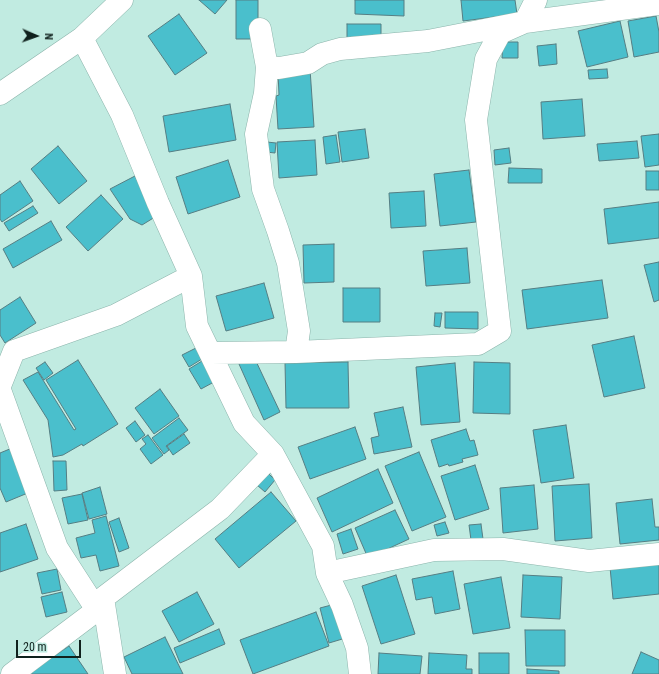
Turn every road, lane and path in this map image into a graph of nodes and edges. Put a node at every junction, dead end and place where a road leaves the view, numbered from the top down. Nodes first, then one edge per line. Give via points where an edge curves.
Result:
1 (122, 0) edge
2 (536, 0) edge
3 (659, 4) edge
4 (525, 22) junction
5 (260, 29) dead end
6 (82, 38) junction
7 (267, 67) junction
8 (0, 94) edge
9 (191, 276) junction
10 (296, 352) junction
11 (211, 353) junction
12 (0, 386) edge
13 (0, 390) edge
14 (273, 454) junction
15 (659, 554) edge
16 (327, 573) junction
17 (100, 604) junction
18 (12, 674) edge
19 (115, 674) edge
20 (360, 674) edge

1 - 6 street
2 - 4 street
3 - 4 street
4 - 7 street via 428,41 340,49 322,54 308,63 279,68
4 - 10 street via 500,33 486,59 476,120 500,331 478,344
5 - 7 street
6 - 8 street
6 - 9 street via 122,115
7 - 10 street via 265,93 256,134 263,189 288,263 299,331
9 - 11 street via 197,326
9 - 12 street via 116,315 14,351
10 - 11 street
11 - 14 street via 244,423
13 - 17 street via 57,548
14 - 16 street via 323,546
14 - 17 street via 220,509
15 - 16 street via 589,561 503,549 434,550
16 - 20 street via 342,605 357,648
17 - 18 street
17 - 19 street

